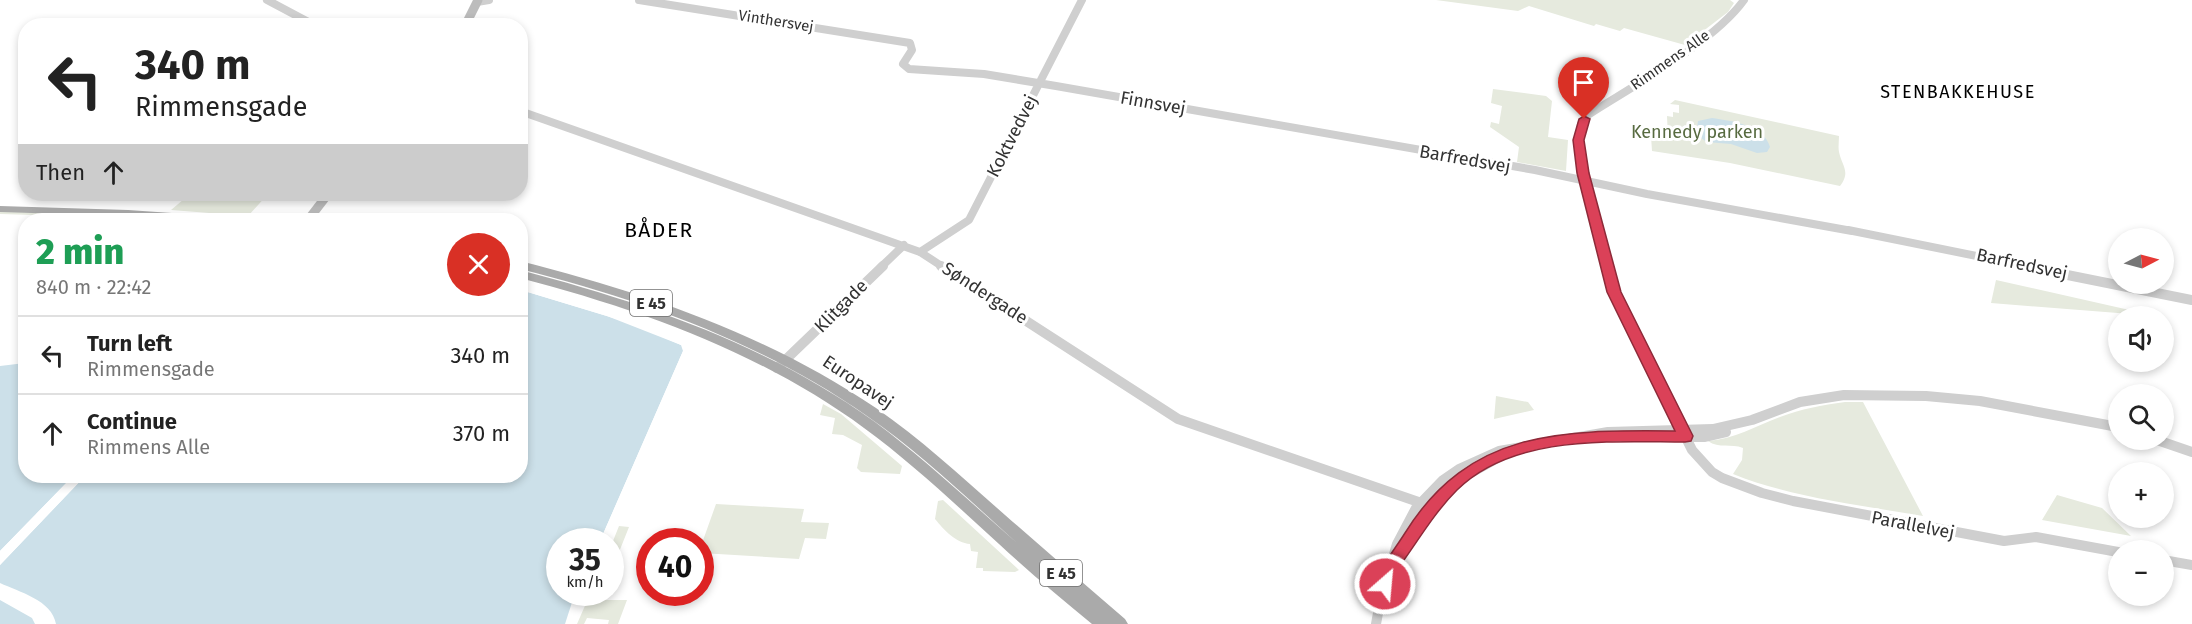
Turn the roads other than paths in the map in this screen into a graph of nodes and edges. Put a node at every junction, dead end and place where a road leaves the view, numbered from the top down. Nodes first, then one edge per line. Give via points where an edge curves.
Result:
1 (267, 0) edge
2 (489, 0) edge
3 (639, 0) edge
4 (1082, 0) edge
5 (1744, 0) edge
6 (477, 1) edge
7 (301, 18) edge
8 (469, 18) edge
9 (904, 66) joint
10 (1039, 83) junction
11 (528, 114) edge
12 (1402, 147) joint
13 (1585, 183) junction
14 (322, 201) edge
15 (0, 208) edge
16 (315, 208) junction
17 (128, 213) edge
18 (308, 213) edge
19 (312, 213) edge
20 (0, 216) edge
21 (18, 217) edge
22 (904, 245) junction
23 (920, 252) junction
24 (528, 267) edge
25 (528, 276) edge
26 (2192, 300) edge
27 (782, 364) junction
28 (2108, 425) edge
29 (1684, 433) junction
30 (2174, 446) edge
31 (1513, 450) junction
32 (2192, 452) edge
33 (1712, 472) joint
34 (1420, 502) junction
35 (1433, 507) junction
36 (2108, 550) edge
37 (2174, 562) edge
38 (1391, 565) junction
39 (2192, 565) edge
40 (1102, 624) edge
41 (1120, 624) edge
42 (1376, 624) edge

1 - 7 street
2 - 6 street
3 - 9 street, Vinthersvej via 912,45
4 - 10 street, Koktvedvej
5 - 13 street, Rimmens Alle via 1732,17 1584,119 1578,140
6 - 8 main road
9 - 10 street, Finnsvej
10 - 12 street, Finnsvej
10 - 23 street, Koktvedvej via 969,220
11 - 22 street, Søndergade
12 - 13 street, Barfredsvej
13 - 26 street, Barfredsvej via 1852,231
13 - 29 street, Rimmens Alle via 1614,292
14 - 16 main road
15 - 17 main road
16 - 18 main road
16 - 19 main road
20 - 21 main road
22 - 23 street, Søndergade
22 - 27 street, Klitgade
23 - 34 street, Søndergade via 1178,419
24 - 27 main road, Europavej / E 45 via 612,289 714,325
25 - 27 main road, Europavej / E 45 via 654,314
27 - 40 main road, Europavej / E 45 via 899,448
27 - 41 main road, Europavej / E 45 via 854,400 939,464
28 - 29 street via 2020,409 1907,396 1857,395 1819,398 1781,408 1718,434 1704,437
29 - 31 street via 1596,436
29 - 33 street, Rimmens Alle via 1692,450
30 - 32 street
31 - 34 street via 1483,457 1442,480
31 - 35 street via 1467,474
33 - 36 street, Parallelvej via 1762,493 1833,510 2004,541 2036,537
34 - 35 street, Søndergade
34 - 38 street via 1411,512
35 - 38 street
37 - 39 street
38 - 42 street via 1378,602

